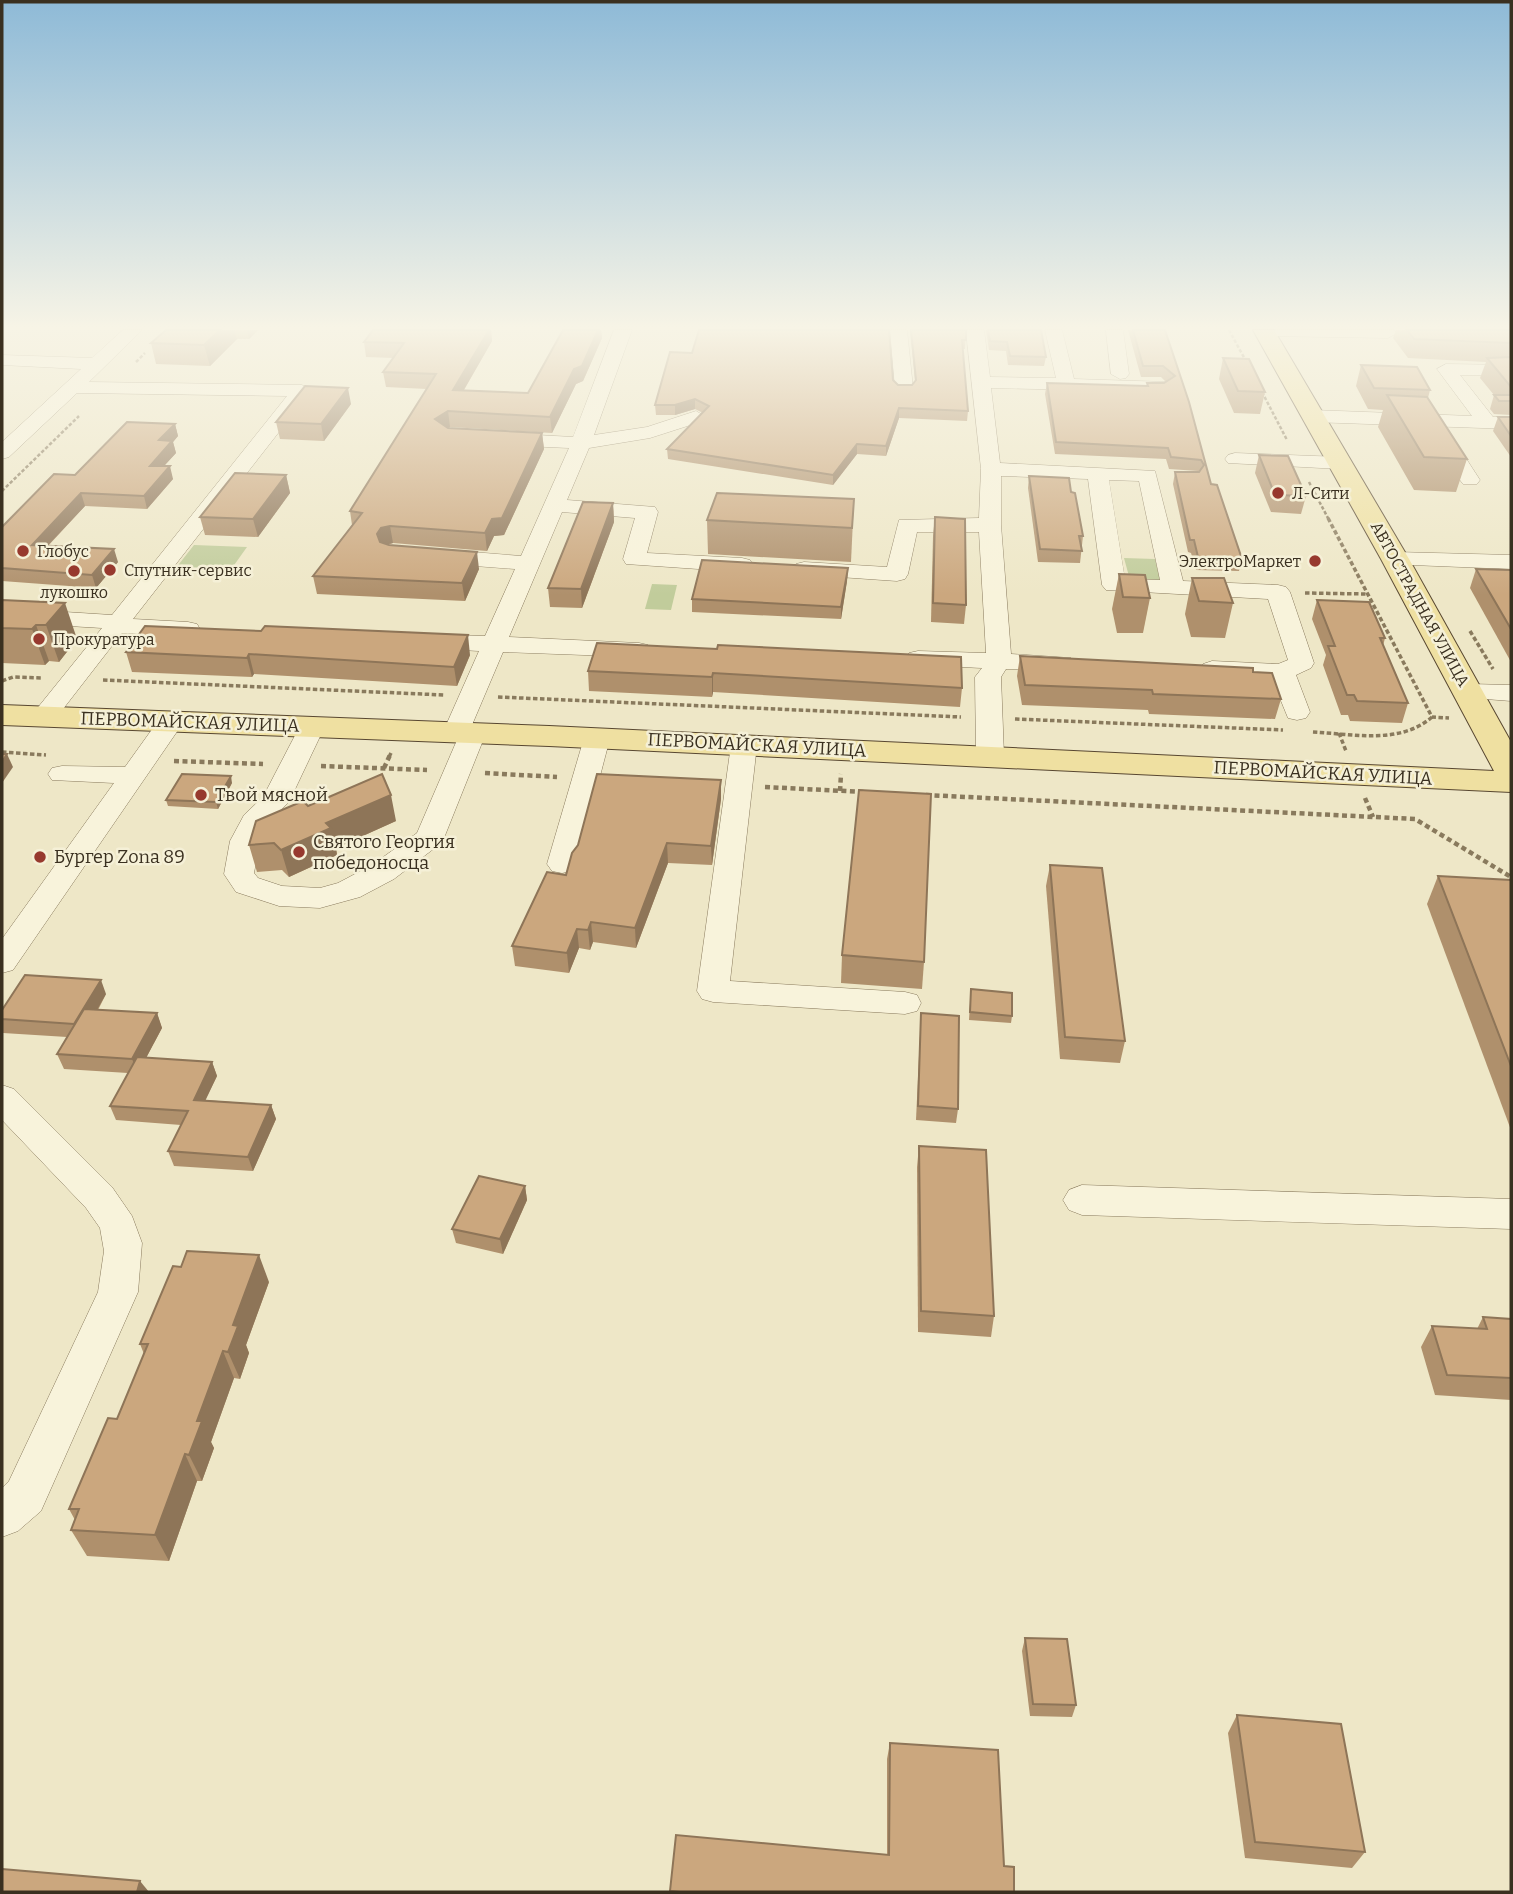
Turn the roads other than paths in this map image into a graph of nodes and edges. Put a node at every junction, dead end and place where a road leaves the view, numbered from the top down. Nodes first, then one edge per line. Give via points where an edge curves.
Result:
1 (39, 418) edge
2 (279, 418) edge
3 (590, 418) edge
4 (692, 418) edge
5 (984, 418) edge
6 (1313, 418) edge
7 (1384, 418) edge
8 (1484, 418) edge
9 (1432, 420) junction
10 (1487, 422) junction
11 (1511, 422) edge
12 (476, 438) edge
13 (581, 443) junction
14 (2, 453) edge
15 (1235, 459) dead end
16 (1340, 463) junction
17 (991, 469) junction
18 (1098, 473) junction
19 (1148, 475) junction
20 (1175, 476) edge
21 (1470, 480) edge
22 (554, 505) junction
23 (990, 525) junction
24 (420, 555) edge
25 (1395, 559) junction
26 (1511, 562) edge
27 (528, 563) junction
28 (758, 566) edge
29 (786, 568) edge
30 (1173, 586) junction
31 (2, 615) edge
32 (118, 626) junction
33 (217, 631) edge
34 (397, 640) edge
35 (494, 645) junction
36 (658, 650) edge
37 (890, 657) edge
38 (999, 661) junction
39 (1080, 664) edge
40 (1188, 668) edge
41 (1282, 672) junction
42 (1469, 692) junction
43 (1511, 693) edge
44 (2, 715) edge
45 (44, 716) junction
46 (173, 720) junction
47 (1298, 725) road end
48 (313, 726) junction
49 (464, 732) junction
50 (597, 738) junction
51 (744, 745) junction
52 (990, 756) junction
53 (1511, 772) edge
54 (62, 774) dead end
55 (133, 775) junction
56 (1511, 782) edge
57 (562, 864) dead end
58 (2, 962) edge
59 (905, 1003) dead end
60 (2, 1098) edge
61 (1082, 1200) dead end
62 (1511, 1214) edge
63 (2, 1516) edge

1 - 14 street
2 - 32 street
3 - 13 street
4 - 13 street via 650,432
5 - 17 street
6 - 16 main road, АВТОСТРАДНАЯ УЛИЦА
7 - 9 street
8 - 10 street
9 - 10 street
9 - 21 street
10 - 11 street
12 - 13 street
13 - 22 street
15 - 16 street
16 - 25 main road, АВТОСТРАДНАЯ УЛИЦА
17 - 18 street
17 - 23 street
18 - 19 street
18 - 30 street via 1114,585
19 - 20 street
19 - 30 street
22 - 27 street
22 - 28 street via 647,513 634,559
23 - 29 street via 907,525 897,574
23 - 38 street
24 - 27 street
25 - 26 street
25 - 42 main road, АВТОСТРАДНАЯ УЛИЦА
27 - 35 street
30 - 41 street via 1278,592 1302,663
31 - 32 street via 104,620
32 - 33 street
32 - 45 street
34 - 35 street
35 - 36 street
35 - 49 street via 472,696
37 - 38 street
38 - 39 street
38 - 52 street via 988,677
40 - 41 street
41 - 47 street
42 - 43 street
42 - 53 main road, АВТОСТРАДНАЯ УЛИЦА
44 - 45 main road, ПЕРВОМАЙСКАЯ УЛИЦА
45 - 46 main road, ПЕРВОМАЙСКАЯ УЛИЦА
46 - 48 main road, ПЕРВОМАЙСКАЯ УЛИЦА
46 - 55 street
48 - 49 main road, ПЕРВОМАЙСКАЯ УЛИЦА
48 - 49 street via 275,802 258,815 245,841 239,874 247,885 279,896 320,898 349,890 430,838
49 - 50 main road, ПЕРВОМАЙСКАЯ УЛИЦА
50 - 51 main road, ПЕРВОМАЙСКАЯ УЛИЦА
50 - 57 street
51 - 52 main road, ПЕРВОМАЙСКАЯ УЛИЦА
51 - 59 street via 713,991
52 - 56 main road, ПЕРВОМАЙСКАЯ УЛИЦА
54 - 55 street
55 - 58 street
60 - 63 street via 96,1195 119,1226 124,1256 118,1292 25,1496
61 - 62 street

